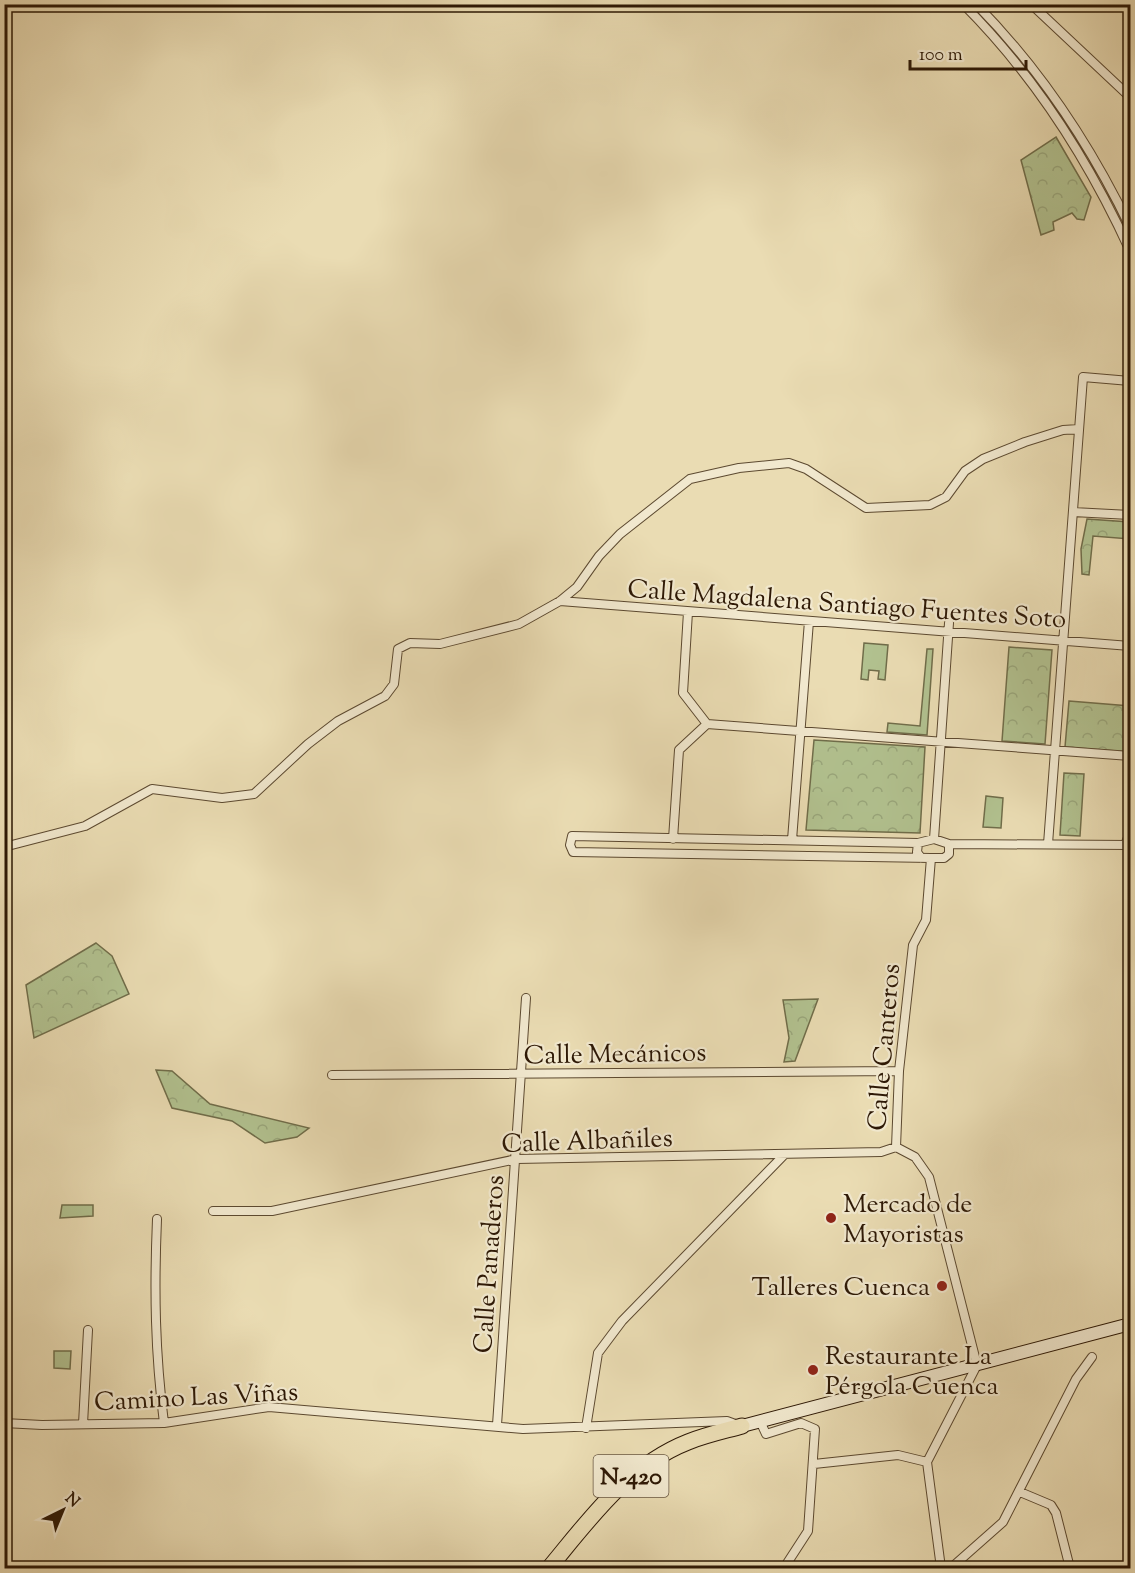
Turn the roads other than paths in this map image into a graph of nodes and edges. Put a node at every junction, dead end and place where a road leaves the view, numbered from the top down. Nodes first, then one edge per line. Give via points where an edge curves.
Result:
1 (963, 4) edge
2 (976, 4) edge
3 (1031, 4) edge
4 (1131, 97) edge
5 (1131, 227) edge
6 (1131, 251) edge
7 (1131, 381) edge
8 (1079, 429) junction
9 (1073, 512) junction
10 (1131, 515) edge
11 (560, 601) junction
12 (688, 612) junction
13 (809, 621) junction
14 (949, 628) junction
15 (1064, 641) junction
16 (1131, 646) edge
17 (706, 724) junction
18 (800, 731) junction
19 (940, 742) junction
20 (1055, 750) junction
21 (1131, 756) edge
22 (1131, 833) edge
23 (673, 839) junction
24 (934, 839) junction
25 (792, 840) junction
26 (918, 843) junction
27 (949, 844) junction
28 (1048, 844) junction
29 (1128, 845) edge
30 (4, 848) edge
31 (921, 858) junction
32 (931, 858) junction
33 (526, 998) dead end
34 (899, 1071) junction
35 (332, 1075) dead end
36 (522, 1075) junction
37 (896, 1147) junction
38 (783, 1156) junction
39 (517, 1159) junction
40 (213, 1211) dead end
41 (157, 1220) dead end
42 (1131, 1324) edge
43 (88, 1330) dead end
44 (1092, 1356) dead end
45 (977, 1365) junction
46 (760, 1421) junction
47 (165, 1422) junction
48 (4, 1423) edge
49 (83, 1424) junction
50 (497, 1425) junction
51 (742, 1426) junction
52 (586, 1428) junction
53 (927, 1462) junction
54 (814, 1464) junction
55 (1020, 1492) junction
56 (549, 1569) edge
57 (784, 1569) edge
58 (941, 1569) edge
59 (951, 1569) edge
60 (1070, 1569) edge

1 - 6 street via 1010,55 1066,129
2 - 5 street via 1042,79 1074,123
3 - 4 street
7 - 8 street via 1083,377
8 - 9 street
8 - 11 street via 1063,430 983,459 965,471 939,502 919,507 866,508 789,463 739,468 690,479 621,534 577,587
9 - 10 street
9 - 15 street
11 - 12 street, Calle Magdalena Santiago Fuentes Soto
11 - 30 street via 519,624 440,644 410,643 398,650 394,684 385,696 338,721 255,794 222,798 152,789 85,826
12 - 13 street, Calle Magdalena Santiago Fuentes Soto
12 - 17 street via 683,693
13 - 14 street, Calle Magdalena Santiago Fuentes Soto
13 - 18 street
14 - 15 street, Calle Magdalena Santiago Fuentes Soto
14 - 19 street
15 - 16 street, Calle Magdalena Santiago Fuentes Soto
15 - 20 street
17 - 18 street
17 - 23 street via 679,750
18 - 19 street
18 - 25 street
19 - 20 street
19 - 24 street
20 - 21 street
20 - 28 street
22 - 29 street
23 - 25 street
23 - 31 street via 572,836 570,845 573,852
24 - 26 street
24 - 27 street
25 - 26 street
26 - 31 street
27 - 28 street
27 - 32 street via 949,854 944,858
28 - 29 street
31 - 32 street
32 - 34 street, Calle Canteros via 926,920 913,945
33 - 36 street, Calle Panaderos
34 - 36 street, Calle Mecánicos
34 - 37 street, Calle Canteros
35 - 36 street, Calle Mecánicos
36 - 39 street, Calle Panaderos
37 - 38 street, Calle Albañiles via 881,1152
37 - 45 street, Calle Canteros via 915,1157 929,1177
38 - 39 street, Calle Albañiles
38 - 52 street via 622,1321 598,1353
39 - 40 street, Calle Albañiles via 272,1211
39 - 50 street, Calle Panaderos
41 - 47 street via 153,1307
42 - 45 main road
43 - 49 street
44 - 55 street via 1076,1379
45 - 46 main road
45 - 53 street
46 - 51 main road
46 - 54 street via 766,1434 801,1423 815,1429
47 - 49 street, Camino Las Viñas
47 - 50 street, Camino Las Viñas via 269,1407
48 - 49 street, Camino Las Viñas
50 - 52 street, Camino Las Viñas via 523,1429
51 - 52 street, Camino Las Viñas via 727,1421
51 - 56 highway, N-420 via 689,1441 636,1472 611,1495
53 - 54 street via 898,1455
53 - 58 street
54 - 57 street via 808,1531
55 - 59 street via 1003,1522
55 - 60 street via 1051,1505

